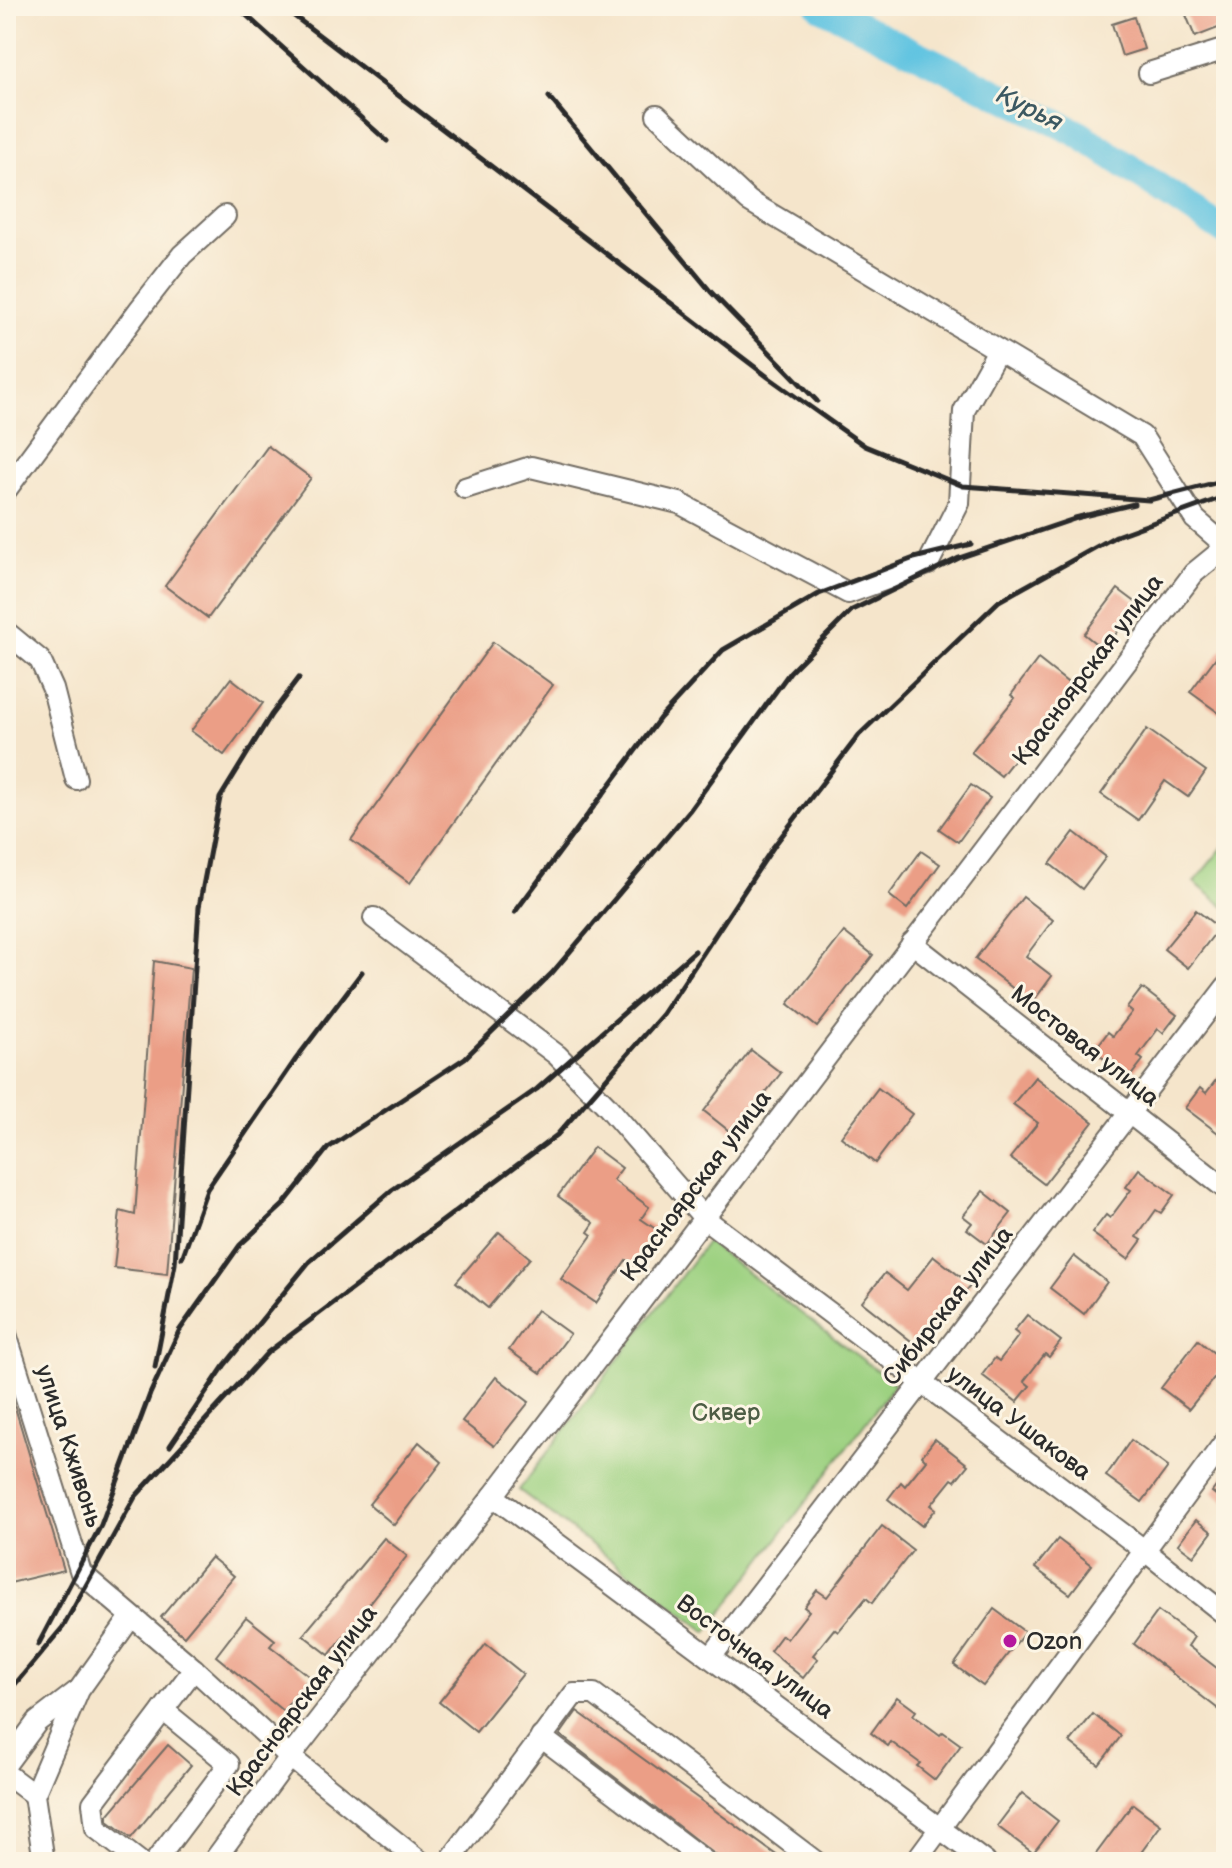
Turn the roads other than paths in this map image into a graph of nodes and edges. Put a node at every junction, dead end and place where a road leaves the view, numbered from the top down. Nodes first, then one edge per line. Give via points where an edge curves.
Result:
1 (1226, 49) edge
2 (1149, 73) dead end
3 (657, 115) dead end
4 (225, 216) dead end
5 (998, 350) junction
6 (465, 488) dead end
7 (6, 490) edge
8 (1226, 546) edge
9 (6, 632) edge
10 (76, 779) dead end
11 (374, 918) dead end
12 (912, 943) junction
13 (1226, 987) edge
14 (1130, 1113) junction
15 (1226, 1189) edge
16 (704, 1218) junction
17 (6, 1334) edge
18 (921, 1382) junction
19 (1226, 1440) edge
20 (493, 1496) junction
21 (1144, 1550) junction
22 (1226, 1615) edge
23 (131, 1617) junction
24 (711, 1657) junction
25 (194, 1669) junction
26 (79, 1690) junction
27 (163, 1710) junction
28 (541, 1737) junction
29 (290, 1757) junction
30 (6, 1764) edge
31 (6, 1774) edge
32 (34, 1795) junction
33 (941, 1827) junction
34 (811, 1860) edge
35 (44, 1862) edge
36 (140, 1862) edge
37 (155, 1862) edge
38 (213, 1862) edge
39 (421, 1862) edge
40 (449, 1862) edge
41 (706, 1862) edge
42 (915, 1862) edge
43 (985, 1862) edge

1 - 2 street
3 - 5 street via 749,201
4 - 7 street via 182,255
5 - 6 street via 964,411 959,503 928,564 848,593 679,503 531,467
5 - 8 street via 1142,436 1195,519
8 - 12 street, Красноярская улица via 1194,573
9 - 10 street via 40,660 53,689
11 - 16 street, улица Ушакова via 557,1055
12 - 14 street, Мостовая улица
12 - 16 street, Красноярская улица
13 - 14 street, Сибирская улица
14 - 15 street, Мостовая улица
14 - 18 street, Сибирская улица
16 - 18 street, улица Ушакова
16 - 20 street, Красноярская улица
17 - 23 street, улица Кживонь via 81,1573
18 - 21 street, улица Ушакова
18 - 24 street, Сибирская улица
19 - 21 street
20 - 24 street, Восточная улица
20 - 29 street, Красноярская улица
21 - 22 street, улица Ушакова
21 - 33 street
23 - 25 street
23 - 26 street
24 - 33 street, Восточная улица
25 - 27 street
25 - 29 street
26 - 30 street via 37,1722
26 - 32 street
27 - 36 street via 93,1803 96,1828
27 - 37 street via 229,1764
28 - 34 street via 574,1694 594,1694
28 - 40 street
28 - 41 street
29 - 38 street, Красноярская улица
29 - 39 street
31 - 32 street
32 - 35 street
33 - 42 street
33 - 43 street, Восточная улица

